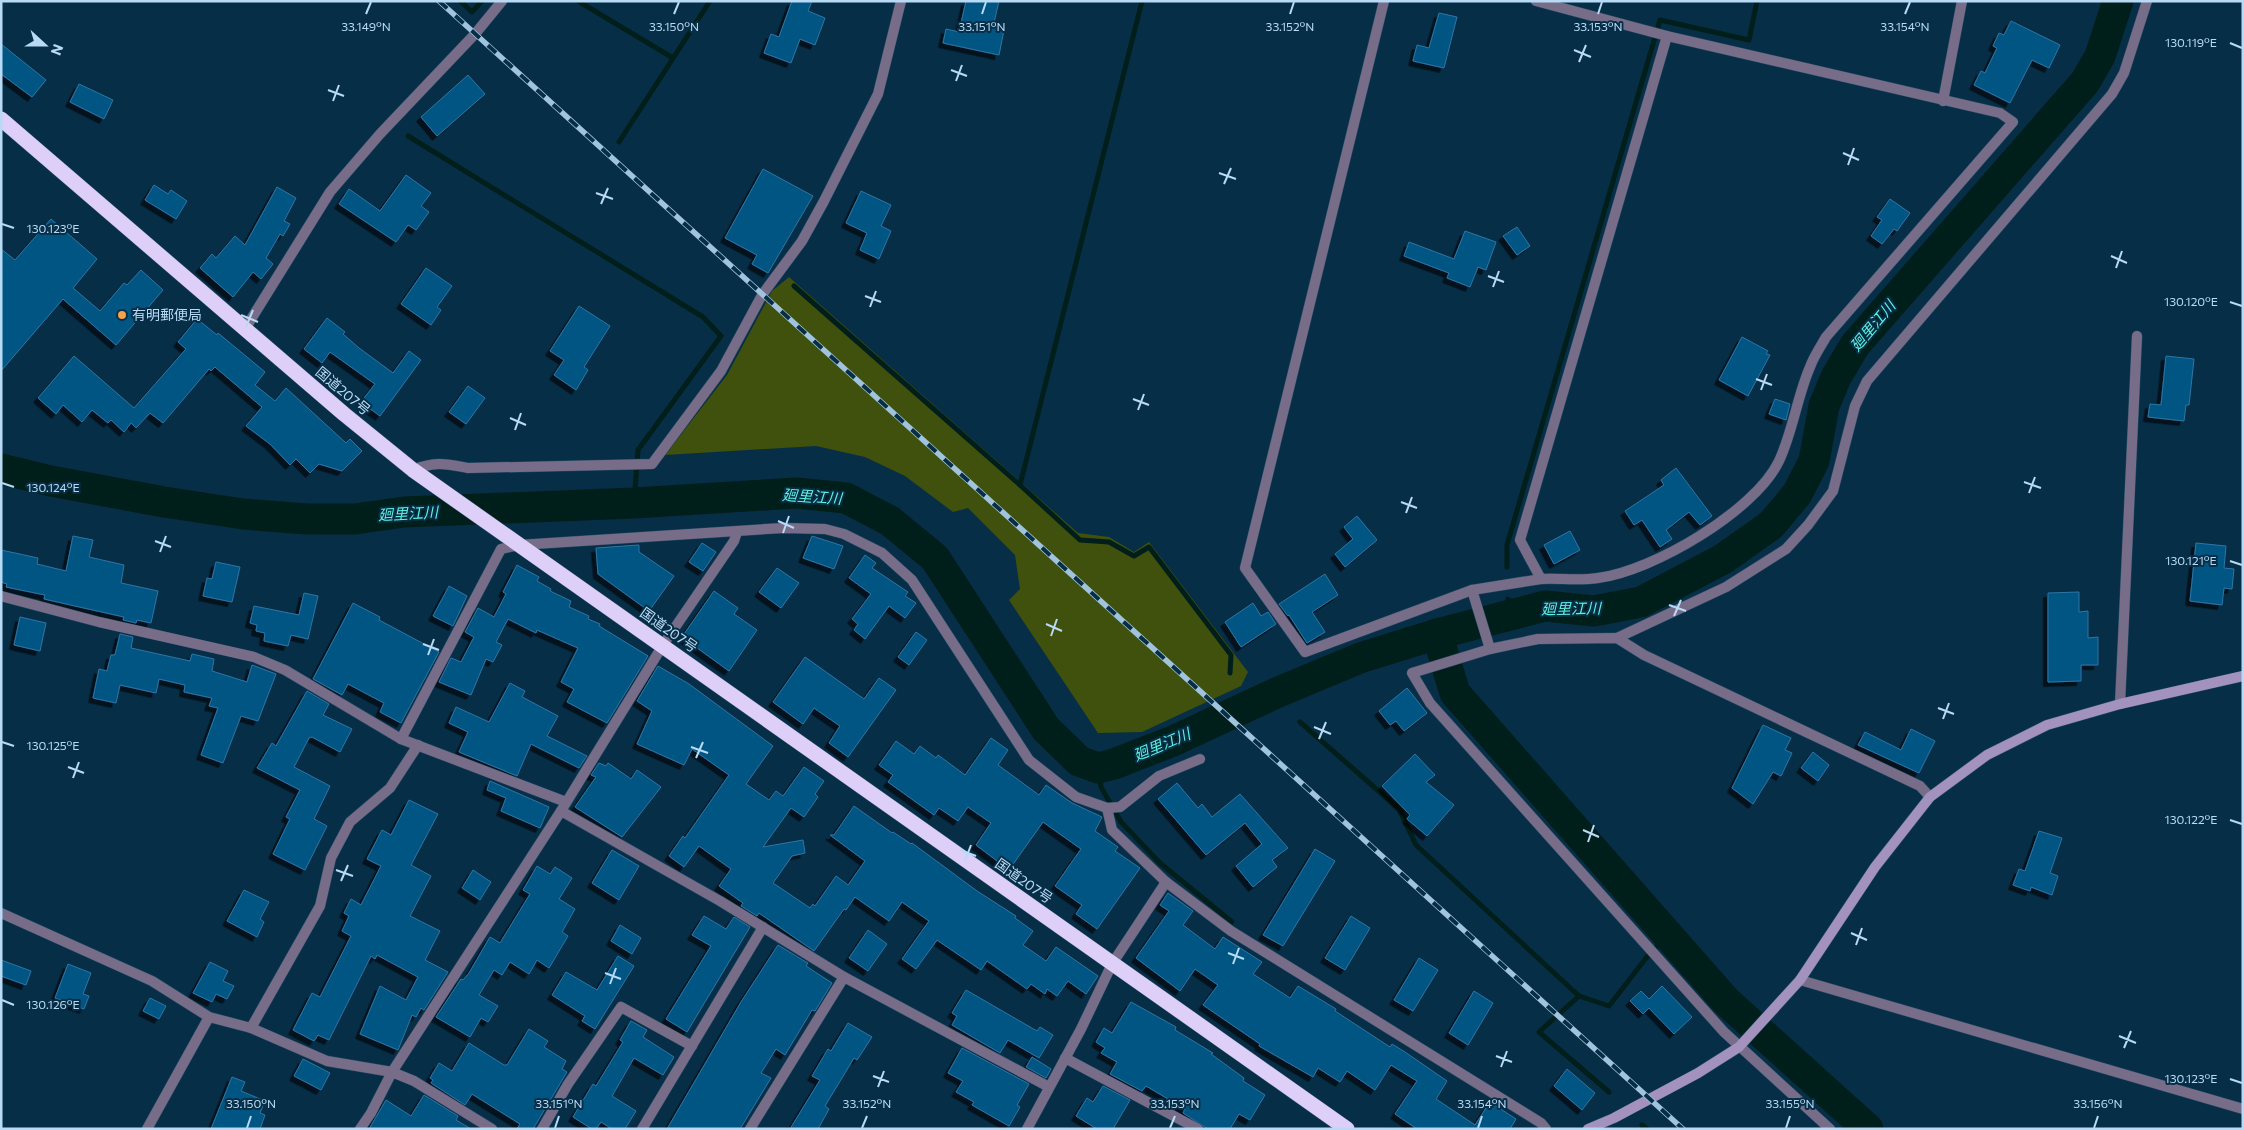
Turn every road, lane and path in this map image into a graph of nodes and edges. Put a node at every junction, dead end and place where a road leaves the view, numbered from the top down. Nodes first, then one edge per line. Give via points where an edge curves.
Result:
1 (502, 1) edge
2 (901, 1) edge
3 (1384, 1) edge
4 (1536, 1) edge
5 (1962, 1) edge
6 (2146, 1) edge
7 (1568, 6) edge
8 (1666, 35) junction
9 (1942, 101) junction
10 (1, 119) edge
11 (245, 329) junction
12 (2137, 336) dead end
13 (413, 470) junction
14 (737, 532) junction
15 (519, 544) junction
16 (1541, 579) junction
17 (1472, 590) junction
18 (1, 596) edge
19 (1617, 638) junction
20 (663, 645) junction
21 (1490, 649) junction
22 (2243, 676) edge
23 (2120, 704) junction
24 (401, 739) junction
25 (418, 745) junction
26 (1200, 759) dead end
27 (1930, 797) junction
28 (563, 806) junction
29 (1107, 808) junction
30 (1166, 882) junction
31 (1, 913) edge
32 (763, 928) junction
33 (1112, 964) junction
34 (844, 977) junction
35 (1800, 980) junction
36 (209, 1017) junction
37 (252, 1028) junction
38 (692, 1046) junction
39 (1739, 1047) junction
40 (1065, 1058) junction
41 (392, 1072) junction
42 (1049, 1087) junction
43 (2243, 1109) edge
44 (147, 1129) edge
45 (360, 1129) edge
46 (492, 1129) edge
47 (542, 1129) edge
48 (642, 1129) edge
49 (750, 1129) edge
50 (1027, 1129) edge
51 (1198, 1129) edge
52 (1347, 1129) edge
53 (1546, 1129) edge
54 (1588, 1129) edge
55 (1830, 1129) edge

1 - 11 street via 330,192
2 - 13 street via 878,94 824,201 802,241 762,295 721,371 652,464 468,468 441,463
3 - 17 street via 1244,568 1305,652
4 - 7 street
5 - 9 street
6 - 19 street via 2124,73 2112,94 1867,381 1855,406 1832,491 1808,525 1786,549 1726,587
7 - 8 street
8 - 9 street
8 - 16 street via 1520,540
9 - 16 street via 2000,114 2013,122 1826,337 1810,367 1778,462 1759,491 1720,524 1643,566 1598,578
10 - 11 highway, 国道207号
11 - 13 highway, 国道207号
12 - 23 street
13 - 15 highway, 国道207号
14 - 15 street
14 - 20 street
14 - 29 street via 825,529 844,534 882,553 912,580 1029,760 1076,797
15 - 20 highway, 国道207号
15 - 24 street via 501,550 495,557
16 - 17 street
17 - 21 street
18 - 24 street via 254,657 285,670
19 - 21 street via 1538,639
19 - 27 street via 1644,655 1920,786
20 - 28 street
20 - 33 highway, 国道207号
21 - 39 street via 1412,673 1430,703
22 - 23 street
23 - 27 street via 2047,725 1987,754
24 - 25 street
25 - 28 street
25 - 37 street via 390,788 350,822 331,858 320,906
26 - 29 street via 1159,776 1120,807
27 - 35 street via 1876,867
28 - 32 street
28 - 41 street
29 - 30 street via 1112,830
30 - 33 street
30 - 53 street via 1230,931
31 - 36 street via 152,982
32 - 34 street
32 - 38 street
33 - 40 street
33 - 52 highway, 国道207号
34 - 42 street
34 - 49 street
35 - 39 street
35 - 43 street
36 - 37 street
36 - 44 street
37 - 41 street via 327,1061
38 - 47 street via 621,1007 568,1084
38 - 48 street
39 - 54 street via 1698,1073
39 - 55 street
40 - 42 street
40 - 51 street
41 - 45 street
41 - 46 street via 414,1080
42 - 50 street

